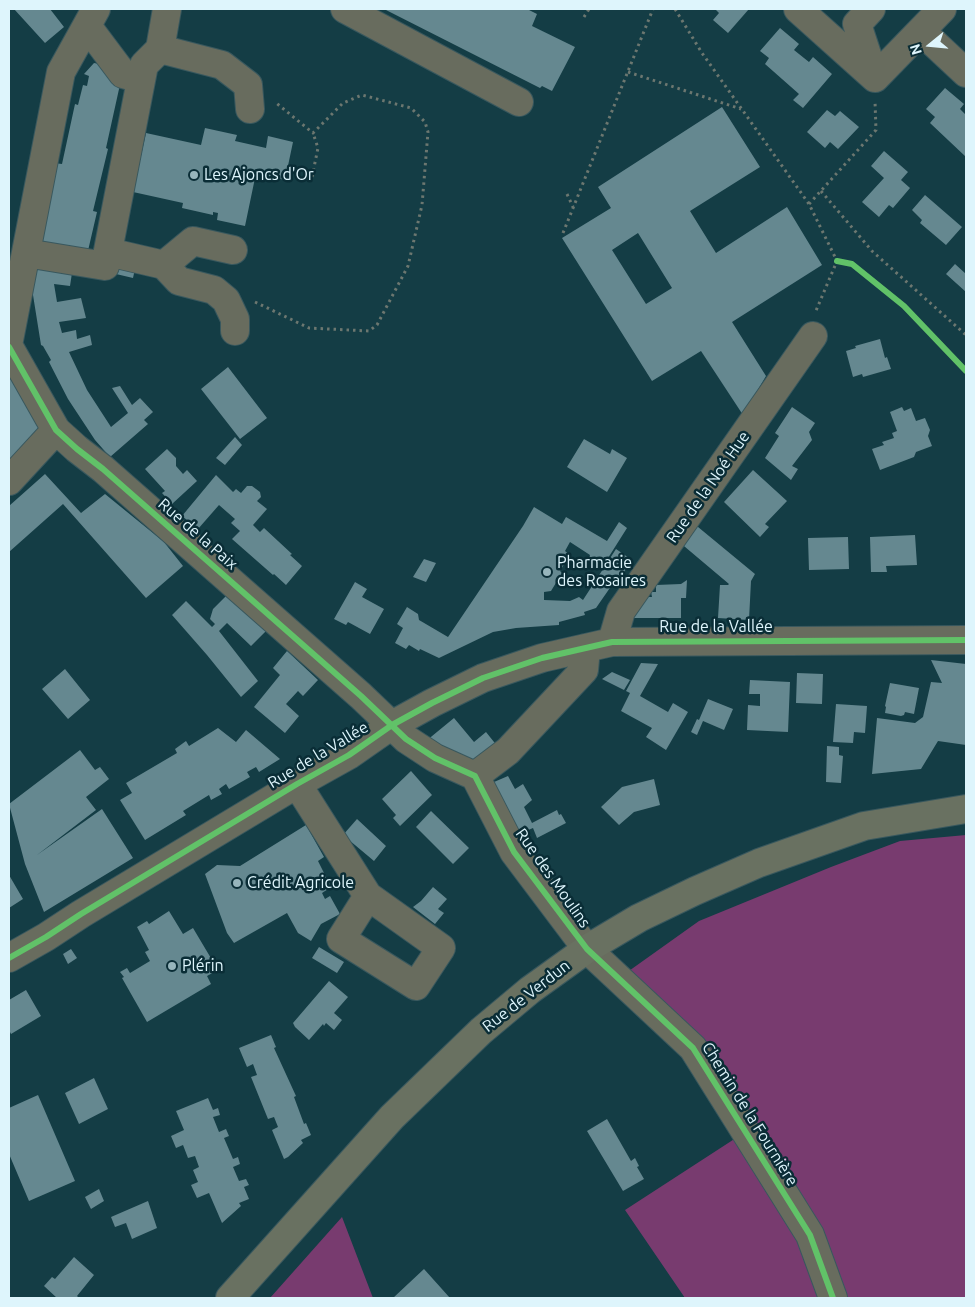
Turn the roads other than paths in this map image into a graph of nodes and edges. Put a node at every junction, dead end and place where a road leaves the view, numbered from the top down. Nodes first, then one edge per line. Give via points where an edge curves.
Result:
1 (168, 9) edge
2 (345, 9) edge
3 (798, 9) edge
4 (871, 9) edge
5 (942, 9) edge
6 (92, 17) edge
7 (921, 31) junction
8 (160, 49) junction
9 (966, 73) edge
10 (875, 78) junction
11 (141, 79) junction
12 (249, 97) road end
13 (519, 102) dead end
14 (233, 250) dead end
15 (108, 252) junction
16 (26, 253) junction
17 (164, 265) junction
18 (235, 331) dead end
19 (813, 336) road end
20 (9, 340) edge
21 (9, 347) edge
22 (56, 430) junction
23 (9, 481) edge
24 (966, 640) edge
25 (599, 645) junction
26 (392, 725) junction
27 (475, 776) junction
28 (297, 784) junction
29 (966, 809) edge
30 (368, 896) dead end
31 (587, 948) junction
32 (9, 958) edge
33 (230, 1298) edge
34 (833, 1298) edge

1 - 8 street
2 - 13 street
3 - 10 street
4 - 10 street via 856,24
5 - 7 street
6 - 11 street via 123,74
6 - 16 street via 61,72
7 - 9 street
7 - 10 street
8 - 11 street via 144,65
8 - 12 street via 222,65
11 - 15 street
14 - 17 street via 193,241
15 - 16 street via 105,266
15 - 17 street
16 - 20 street
17 - 18 street via 179,281 214,290 226,300 235,319
19 - 25 street, Rue de la Noé Hue
21 - 22 street, Rue de la Paix
22 - 23 street
22 - 26 street, Rue de la Paix
24 - 25 street, Rue de la Vallée
25 - 26 street, Rue de la Vallée via 542,658 483,678
25 - 27 street via 584,670 508,751
26 - 27 street via 406,739 435,758
26 - 28 street, Rue de la Vallée via 349,755
27 - 31 street, Rue des Moulins via 514,852
28 - 30 street
28 - 32 street, Rue de la Vallée
29 - 31 main road, Rue de Verdun via 864,826 759,864 647,914
31 - 33 main road, Rue de Verdun via 481,1031 406,1104
31 - 34 street, Chemin de la Fournière via 693,1048 810,1235

